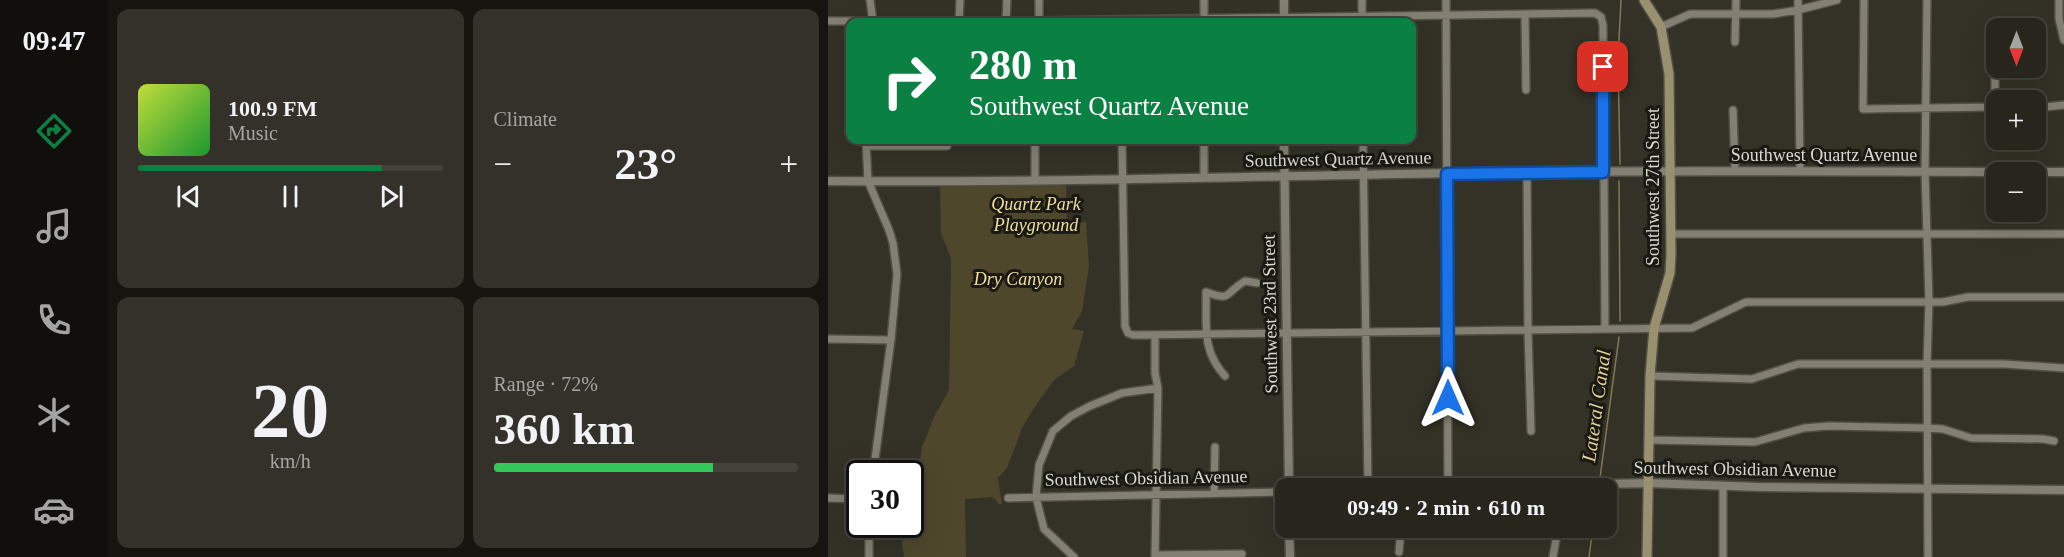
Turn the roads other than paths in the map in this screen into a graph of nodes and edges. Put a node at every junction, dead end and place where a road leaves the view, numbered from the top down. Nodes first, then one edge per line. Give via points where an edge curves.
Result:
1 (870, 0) edge
2 (960, 0) edge
3 (1007, 0) edge
4 (1039, 0) edge
5 (1204, 0) edge
6 (1284, 0) edge
7 (1362, 0) edge
8 (1446, 0) edge
9 (1644, 0) edge
10 (1736, 0) edge
11 (1798, 0) edge
12 (1837, 0) edge
13 (1864, 0) edge
14 (1927, 0) edge
15 (2059, 0) edge
16 (1798, 10) junction
17 (1736, 14) junction
18 (1446, 15) junction
19 (1525, 15) junction
20 (872, 18) edge
21 (959, 18) edge
22 (1006, 18) edge
23 (1037, 18) edge
24 (1204, 18) edge
25 (1284, 18) edge
26 (1362, 18) edge
27 (1396, 18) edge
28 (828, 21) edge
29 (846, 21) edge
30 (1661, 27) junction
31 (2064, 40) edge
32 (1735, 42) dead end
33 (1526, 90) dead end
34 (2064, 105) edge
35 (1986, 107) edge
36 (2046, 107) edge
37 (1926, 108) junction
38 (1734, 110) dead end
39 (866, 144) edge
40 (934, 144) edge
41 (1035, 144) edge
42 (1122, 144) edge
43 (1204, 144) edge
44 (1284, 144) edge
45 (1363, 144) edge
46 (947, 146) dead end
47 (1800, 170) junction
48 (1736, 171) junction
49 (1527, 172) junction
50 (1603, 172) junction
51 (1925, 172) junction
52 (2064, 172) edge
53 (1670, 173) junction
54 (1447, 174) junction
55 (1364, 175) junction
56 (1284, 176) junction
57 (1204, 177) junction
58 (1122, 178) junction
59 (1035, 179) junction
60 (828, 181) edge
61 (868, 181) junction
62 (1927, 233) junction
63 (1671, 234) junction
64 (2064, 234) edge
65 (1257, 283) dead end
66 (2064, 297) edge
67 (1929, 302) junction
68 (1654, 328) junction
69 (1605, 329) junction
70 (1528, 330) junction
71 (1447, 331) junction
72 (1366, 332) junction
73 (1286, 333) junction
74 (1207, 334) junction
75 (1155, 335) junction
76 (828, 339) edge
77 (891, 340) junction
78 (1927, 364) junction
79 (2064, 368) edge
80 (1225, 376) dead end
81 (1650, 376) junction
82 (1158, 388) junction
83 (1927, 428) junction
84 (1531, 431) dead end
85 (1649, 441) junction
86 (2054, 441) dead end
87 (1215, 447) dead end
88 (875, 460) edge
89 (1287, 478) edge
90 (1368, 478) edge
91 (1448, 478) edge
92 (1649, 483) junction
93 (1617, 484) edge
94 (1723, 486) junction
95 (1928, 490) junction
96 (2064, 490) edge
97 (1275, 491) edge
98 (1214, 494) junction
99 (1156, 496) junction
100 (1036, 497) junction
101 (828, 498) edge
102 (1008, 498) dead end
103 (846, 499) edge
104 (869, 538) edge
105 (1289, 538) edge
106 (1400, 538) edge
107 (1556, 538) edge
108 (1399, 552) dead end
109 (1242, 554) dead end
110 (1155, 556) edge
111 (869, 557) edge
112 (1074, 557) edge
113 (1290, 557) edge
114 (1553, 557) edge
115 (1647, 557) edge
116 (1723, 557) edge
117 (1928, 557) edge

1 - 20 street
2 - 21 street
3 - 22 street
4 - 23 street
5 - 24 street
6 - 25 street
7 - 26 street
8 - 18 street
9 - 30 main road, Southwest 27th Street
10 - 17 street
11 - 16 street
12 - 16 street
13 - 37 street via 1863,109
14 - 37 street
15 - 31 street
16 - 17 street
16 - 47 street
17 - 30 street via 1690,14
17 - 32 street
18 - 19 street
18 - 27 street
18 - 54 street
19 - 33 street
19 - 50 street via 1595,13 1600,17
28 - 29 street
30 - 53 main road, Southwest 27th Street via 1669,74
34 - 36 street
35 - 37 street
37 - 51 street
38 - 48 street
39 - 61 street
40 - 46 street
41 - 59 street
42 - 58 street
43 - 57 street
44 - 56 street, Southwest 23rd Street
45 - 55 street
47 - 48 street, Southwest Quartz Avenue
47 - 51 street, Southwest Quartz Avenue
48 - 53 street, Southwest Quartz Avenue
49 - 50 street, Southwest Quartz Avenue
49 - 54 street, Southwest Quartz Avenue
49 - 70 street
50 - 53 street, Southwest Quartz Avenue
50 - 69 street
51 - 52 street, Southwest Quartz Avenue
51 - 62 street
53 - 63 main road, Southwest 27th Street
54 - 55 street, Southwest Quartz Avenue
54 - 71 street
55 - 56 street, Southwest Quartz Avenue
55 - 72 street
56 - 57 street, Southwest Quartz Avenue
56 - 73 street, Southwest 23rd Street
57 - 58 street, Southwest Quartz Avenue
58 - 59 street, Southwest Quartz Avenue
58 - 75 street via 1126,330 1133,335
59 - 61 street, Southwest Quartz Avenue
60 - 61 street, Southwest Quartz Avenue
61 - 77 street via 889,230 896,260
62 - 63 street
62 - 64 street
62 - 67 street
63 - 68 main road, Southwest 27th Street via 1670,273
65 - 74 street via 1245,282 1226,297 1206,292
66 - 67 street via 1968,297
67 - 68 street via 1746,302 1692,328
67 - 78 street
68 - 69 street
68 - 81 main road, Southwest 27th Street
69 - 70 street
70 - 71 street
70 - 84 street
71 - 72 street
71 - 91 street
72 - 73 street
72 - 90 street
73 - 74 street
73 - 89 street, Southwest 23rd Street
74 - 75 street
74 - 80 street via 1214,364
75 - 82 street
76 - 77 street
77 - 88 street
78 - 79 street
78 - 81 street via 1798,364 1752,379
78 - 83 street
81 - 85 main road, Southwest 27th Street
82 - 99 street
82 - 100 street via 1122,393 1090,406 1053,431 1039,465
83 - 85 street via 1829,426 1804,428 1755,442
83 - 86 street via 1971,438
83 - 95 street
85 - 92 main road, Southwest 27th Street
87 - 98 street
92 - 93 street, Southwest Obsidian Avenue
92 - 94 street, Southwest Obsidian Avenue
92 - 115 main road, Southwest 27th Street
94 - 95 street, Southwest Obsidian Avenue
94 - 116 street
95 - 96 street, Southwest Obsidian Avenue
95 - 117 street
97 - 98 street, Southwest Obsidian Avenue
98 - 99 street, Southwest Obsidian Avenue
99 - 100 street, Southwest Obsidian Avenue
99 - 110 street
100 - 102 street, Southwest Obsidian Avenue
100 - 112 street via 1044,529
101 - 103 street
104 - 111 street
105 - 113 street
106 - 108 street
107 - 114 street
109 - 110 street

